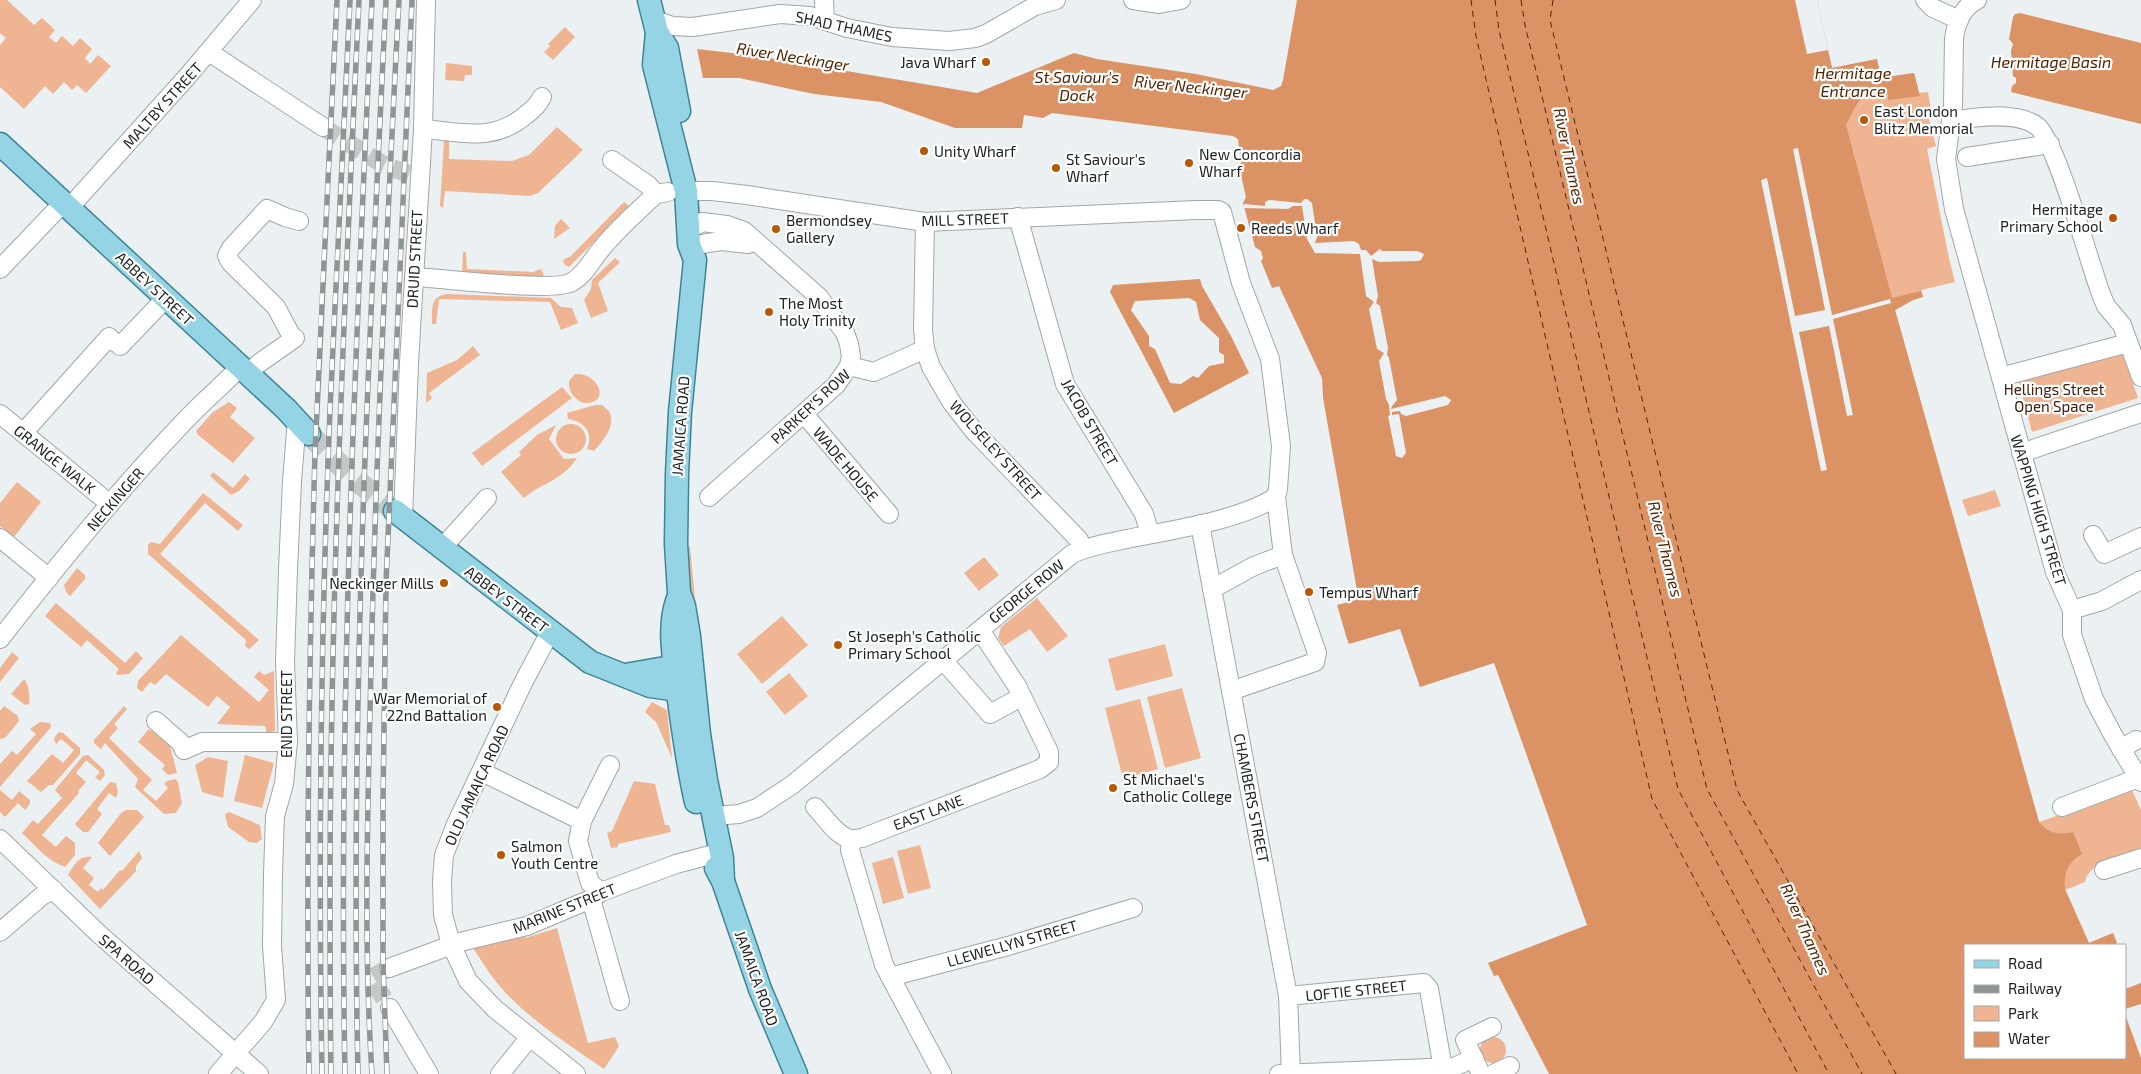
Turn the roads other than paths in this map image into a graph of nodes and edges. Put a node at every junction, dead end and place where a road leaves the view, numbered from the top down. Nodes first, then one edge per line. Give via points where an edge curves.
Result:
1 (252, 0) edge
2 (426, 0) edge
3 (824, 0) edge
4 (1056, 0) edge
5 (1133, 0) edge
6 (1181, 0) edge
7 (1925, 0) edge
8 (1977, 0) edge
9 (1035, 3) edge
10 (654, 17) edge
11 (1959, 20) junction
12 (825, 21) junction
13 (209, 52) junction
14 (542, 97) dead end
15 (1951, 120) junction
16 (324, 127) tunnel mouth
17 (423, 129) junction
18 (0, 144) edge
19 (2050, 144) junction
20 (1967, 157) dead end
21 (612, 160) dead end
22 (677, 192) junction
23 (66, 206) junction
24 (1018, 217) junction
25 (299, 221) dead end
26 (925, 222) junction
27 (701, 240) junction
28 (754, 242) junction
29 (0, 270) edge
30 (414, 277) junction
31 (166, 298) junction
32 (2128, 343) junction
33 (925, 349) junction
34 (849, 366) junction
35 (244, 370) junction
36 (2008, 376) dead end
37 (2141, 377) edge
38 (2141, 413) edge
39 (0, 414) edge
40 (804, 414) junction
41 (303, 427) joint
42 (23, 433) junction
43 (2021, 453) junction
44 (709, 497) dead end
45 (1276, 497) junction
46 (487, 498) dead end
47 (110, 504) junction
48 (888, 514) dead end
49 (399, 515) joint
50 (1200, 524) junction
51 (1150, 534) junction
52 (2093, 535) dead end
53 (0, 538) edge
54 (2141, 538) edge
55 (441, 549) junction
56 (1082, 549) junction
57 (1283, 556) junction
58 (49, 578) junction
59 (2141, 580) edge
60 (1212, 589) junction
61 (2072, 610) junction
62 (980, 630) junction
63 (550, 632) junction
64 (0, 639) edge
65 (943, 660) junction
66 (683, 665) junction
67 (625, 675) junction
68 (1231, 691) junction
69 (686, 692) junction
70 (1012, 702) dead end
71 (156, 721) dead end
72 (288, 742) junction
73 (610, 765) dead end
74 (482, 772) junction
75 (2140, 779) edge
76 (815, 807) dead end
77 (2062, 807) dead end
78 (714, 816) junction
79 (582, 821) junction
80 (0, 839) edge
81 (851, 840) junction
82 (710, 855) junction
83 (2141, 858) edge
84 (2104, 870) dead end
85 (723, 881) junction
86 (54, 890) junction
87 (596, 896) junction
88 (1133, 908) dead end
89 (0, 932) edge
90 (451, 944) junction
91 (389, 968) tunnel mouth
92 (890, 976) junction
93 (1288, 996) junction
94 (620, 1001) dead end
95 (390, 1008) tunnel mouth
96 (1492, 1028) dead end
97 (530, 1037) junction
98 (234, 1054) junction
99 (1477, 1066) edge
100 (1510, 1066) dead end
101 (1443, 1071) edge
102 (218, 1074) edge
103 (259, 1074) edge
104 (429, 1074) edge
105 (500, 1074) edge
106 (576, 1074) edge
107 (796, 1074) edge
108 (942, 1074) edge
109 (1279, 1074) edge
110 (1291, 1074) edge
111 (1493, 1074) edge

1 - 13 street, MALTBY STREET
2 - 17 street, DRUID STREET
3 - 12 street
4 - 9 street, SHAD THAMES
5 - 6 street via 1159,4
7 - 11 street via 1933,8
8 - 11 street via 1969,5
9 - 12 street, SHAD THAMES via 986,34 955,41 892,37
10 - 12 street, SHAD THAMES via 672,26 693,27 780,14 810,16
10 - 22 main road, JAMAICA ROAD via 667,48 680,115
11 - 15 street, WAPPING HIGH STREET via 1954,39
13 - 16 street
13 - 23 street, MALTBY STREET
14 - 17 street via 538,105 517,123 498,132 481,134
15 - 19 street via 1992,115 2029,122 2044,133
15 - 43 street, WAPPING HIGH STREET via 1946,159 1954,209
17 - 30 street, DRUID STREET via 414,174
18 - 23 main road, ABBEY STREET
19 - 20 street
19 - 32 street via 2101,294 2106,306 2122,325
21 - 22 street via 648,185
22 - 26 street, MILL STREET via 747,195
22 - 27 main road, JAMAICA ROAD
22 - 30 street via 603,247 582,275 571,283 534,285
23 - 29 street, MALTBY STREET
23 - 31 main road, ABBEY STREET
24 - 26 street, MILL STREET
24 - 45 street, MILL STREET via 1207,209 1222,212 1241,283 1270,359 1281,446
24 - 51 street, JACOB STREET via 1065,384 1144,514
25 - 35 street, NECKINGER via 268,209 227,256 230,263 276,306 294,339
26 - 33 street, WOLSELEY STREET
27 - 28 street
27 - 28 street via 727,225 744,231
27 - 66 main road, JAMAICA ROAD via 677,456 676,544 679,593 684,606
28 - 34 street via 806,284 834,316 849,344
30 - 49 street, DRUID STREET
31 - 35 main road, ABBEY STREET
31 - 42 street via 117,344 109,337
32 - 36 street
32 - 37 street
33 - 34 street, PARKER'S ROW via 874,372
33 - 56 street, WOLSELEY STREET via 938,382 952,403 978,435 1074,534
34 - 40 street, PARKER'S ROW via 836,385
35 - 41 main road, ABBEY STREET
35 - 47 street, NECKINGER via 181,424
38 - 43 street
39 - 42 street, GRANGE WALK
40 - 44 street, PARKER'S ROW
40 - 48 street, WADE HOUSE
41 - 72 street, ENID STREET via 292,481 286,662
42 - 47 street, GRANGE WALK
43 - 61 street, WAPPING HIGH STREET via 2055,572
45 - 50 street, GEORGE ROW via 1263,505
45 - 57 street
46 - 55 street
47 - 58 street, NECKINGER
49 - 55 main road, ABBEY STREET
50 - 51 street, GEORGE ROW
50 - 60 street, CHAMBERS STREET
51 - 56 street, GEORGE ROW
52 - 54 street via 2104,554
53 - 58 street
55 - 63 main road, ABBEY STREET
56 - 62 street, GEORGE ROW via 1062,561
57 - 60 street via 1254,566
57 - 68 street via 1317,653 1315,662
58 - 64 street, NECKINGER
59 - 61 street via 2102,601
60 - 68 street, CHAMBERS STREET
61 - 75 street, WAPPING HIGH STREET via 2071,630 2102,716 2129,744
62 - 65 street, GEORGE ROW
62 - 81 street, EAST LANE via 1017,686 1049,752 1048,762 1032,772
63 - 67 main road, ABBEY STREET via 590,662
63 - 74 street, OLD JAMAICA ROAD
65 - 70 street via 990,714
65 - 78 street, GEORGE ROW via 792,785 757,808 739,814
66 - 67 main road, ABBEY STREET
66 - 69 main road, JAMAICA ROAD
67 - 69 main road, ABBEY STREET via 650,686
68 - 93 street, CHAMBERS STREET
69 - 78 main road, JAMAICA ROAD
69 - 82 main road, JAMAICA ROAD via 688,770
71 - 72 street via 180,742 184,750 202,742
72 - 98 street, ENID STREET via 284,784 275,816 272,946 276,1000 263,1022
73 - 79 street
74 - 79 street
74 - 90 street, OLD JAMAICA ROAD via 444,855 443,915
75 - 77 street
76 - 81 street
78 - 85 main road, JAMAICA ROAD
79 - 87 street via 578,841
80 - 86 street, SPA ROAD
81 - 92 street via 851,853
82 - 85 main road, JAMAICA ROAD
82 - 87 street, MARINE STREET via 676,864
83 - 84 street
85 - 107 main road, JAMAICA ROAD via 760,989
86 - 89 street via 42,895
86 - 98 street, SPA ROAD
87 - 90 street, MARINE STREET via 527,926
87 - 94 street
88 - 92 street, LLEWELLYN STREET via 995,950
90 - 91 street, MARINE STREET
90 - 97 street, OLD JAMAICA ROAD via 468,981
92 - 108 street
93 - 101 street, LOFTIE STREET via 1424,983 1429,988
93 - 110 street, CHAMBERS STREET
95 - 104 street
96 - 99 street via 1465,1040
97 - 105 street
97 - 106 street, OLD JAMAICA ROAD
98 - 102 street
98 - 103 street, SPA ROAD
99 - 101 street via 1454,1066
100 - 111 street
101 - 110 street
109 - 110 street

